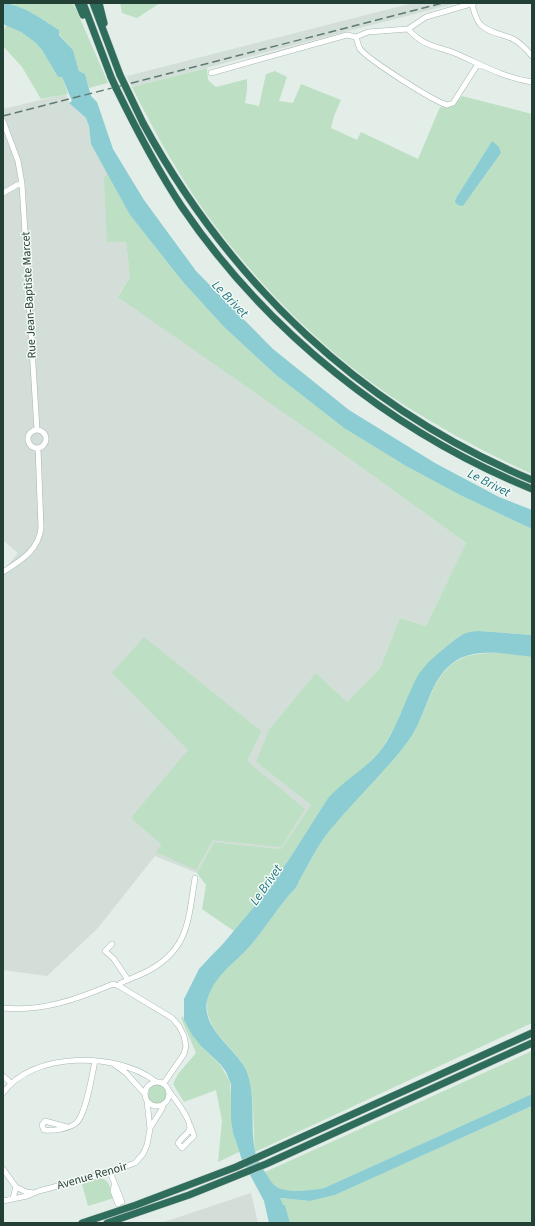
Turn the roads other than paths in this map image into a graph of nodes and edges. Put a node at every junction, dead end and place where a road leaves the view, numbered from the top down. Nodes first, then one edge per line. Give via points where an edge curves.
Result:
1 (78, 3) edge
2 (83, 3) edge
3 (93, 3) edge
4 (99, 3) edge
5 (473, 3) edge
6 (408, 29) junction
7 (92, 30) junction
8 (102, 32) junction
9 (356, 37) junction
10 (532, 56) edge
11 (478, 64) junction
12 (211, 73) dead end
13 (532, 82) edge
14 (3, 121) edge
15 (22, 184) junction
16 (3, 193) edge
17 (37, 430) junction
18 (38, 448) junction
19 (532, 480) edge
20 (532, 489) edge
21 (3, 572) edge
22 (195, 878) dead end
23 (112, 944) dead end
24 (128, 980) junction
25 (119, 986) junction
26 (3, 1008) edge
27 (532, 1033) edge
28 (532, 1043) edge
29 (94, 1061) junction
30 (114, 1064) junction
31 (3, 1076) edge
32 (156, 1081) junction
33 (11, 1083) junction
34 (164, 1083) junction
35 (169, 1091) junction
36 (3, 1093) edge
37 (144, 1093) junction
38 (147, 1101) junction
39 (164, 1104) junction
40 (179, 1106) junction
41 (190, 1125) dead end
42 (67, 1127) dead end
43 (150, 1129) junction
44 (3, 1169) edge
45 (110, 1172) junction
46 (16, 1187) junction
47 (35, 1193) junction
48 (13, 1198) junction
49 (3, 1201) edge
50 (120, 1203) dead end
51 (82, 1223) edge
52 (107, 1223) edge

1 - 7 highway via 86,24
2 - 7 highway
3 - 8 highway
4 - 8 highway via 104,23
5 - 6 street via 426,17
5 - 10 street via 475,16 486,29 519,43
6 - 9 street via 368,32
6 - 11 street via 424,43
7 - 20 highway, bridge via 134,126 173,192 215,251 268,311 315,355 368,398 412,427 479,465
8 - 19 highway, bridge via 143,123 182,189 224,247 257,285 308,337 374,390 418,420 473,452
9 - 11 street via 360,49 375,62 447,105 453,103
9 - 12 street via 347,35
11 - 13 street via 504,76
14 - 15 street, Rue Jean-Baptiste Marcet via 18,161
15 - 16 street
15 - 17 street, Rue Jean-Baptiste Marcet
17 - 18 street, Rue Jean-Baptiste Marcet via 46,438 43,446
17 - 18 street, Rue Jean-Baptiste Marcet via 30,434 28,439 31,446
18 - 21 street, Rue Jean-Baptiste Marcet via 40,536 30,553
22 - 24 street via 187,924 177,948 157,966
23 - 24 street via 105,951
24 - 25 street
25 - 26 street via 113,984 73,1000 46,1007
25 - 34 street via 172,1018 184,1036 184,1054
27 - 51 highway via 236,1167 165,1195
28 - 52 highway via 266,1164 189,1196
29 - 30 street
29 - 33 street via 58,1062 40,1066
29 - 42 street via 86,1102 80,1118 76,1124
30 - 32 street via 139,1071
30 - 37 street
31 - 33 street
32 - 34 street
32 - 37 street via 147,1085
33 - 36 street
34 - 35 street
35 - 39 street
35 - 40 street
37 - 38 street
38 - 39 street via 154,1106
38 - 43 street, Avenue Renoir
39 - 40 street
39 - 43 street, Avenue Renoir
40 - 41 street
43 - 45 street, Avenue Renoir via 145,1150 140,1158 131,1165
44 - 46 street
45 - 47 street, Avenue Renoir
45 - 50 street via 113,1191
46 - 47 street
46 - 48 street
47 - 48 street, Avenue Renoir
48 - 49 street, Avenue Renoir

